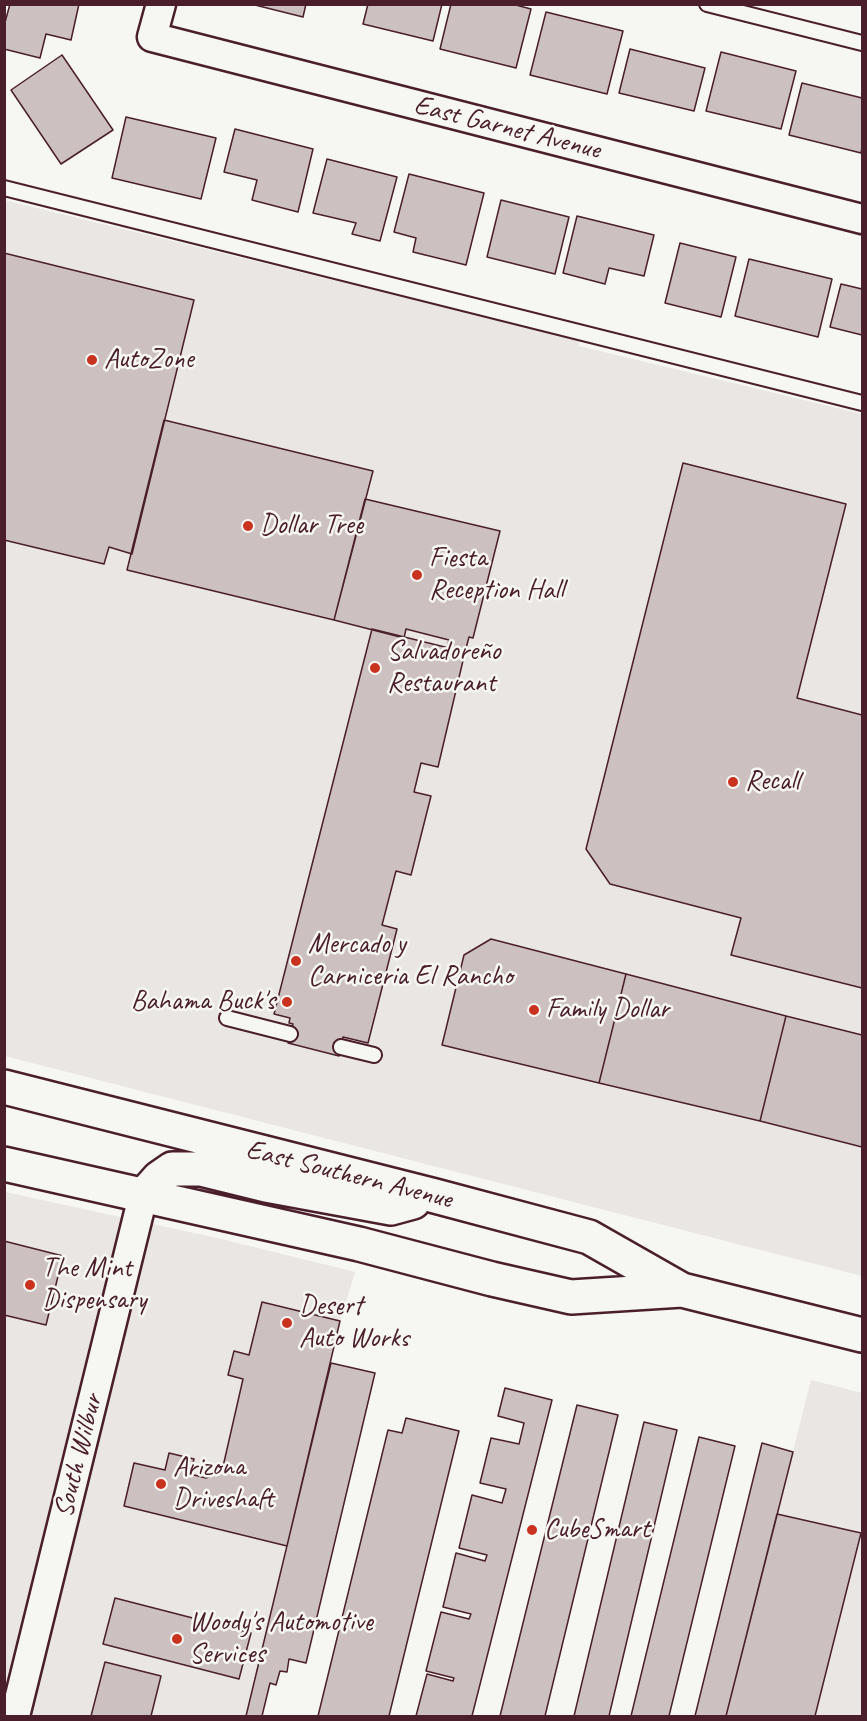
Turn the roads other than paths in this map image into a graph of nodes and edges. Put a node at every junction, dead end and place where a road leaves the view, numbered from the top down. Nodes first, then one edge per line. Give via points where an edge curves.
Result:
1 (160, 4) edge
2 (706, 4) edge
3 (862, 43) edge
4 (4, 189) edge
5 (862, 219) edge
6 (862, 403) edge
7 (227, 1017) dead end
8 (290, 1034) dead end
9 (341, 1047) dead end
10 (374, 1055) dead end
11 (4, 1088) edge
12 (4, 1164) edge
13 (143, 1196) junction
14 (435, 1196) junction
15 (682, 1290) junction
16 (862, 1335) edge
17 (15, 1716) edge

1 - 5 street, East Garnet Avenue via 153,37
2 - 3 lane
4 - 6 lane
7 - 8 lane
9 - 10 lane
11 - 14 main road, East Southern Avenue
12 - 13 main road, East Southern Avenue
13 - 14 main road via 172,1169 201,1168 266,1185 391,1208
13 - 15 main road, East Southern Avenue via 572,1297
13 - 17 street, South Wilbur
14 - 15 main road, East Southern Avenue via 589,1237
15 - 16 main road, East Southern Avenue

